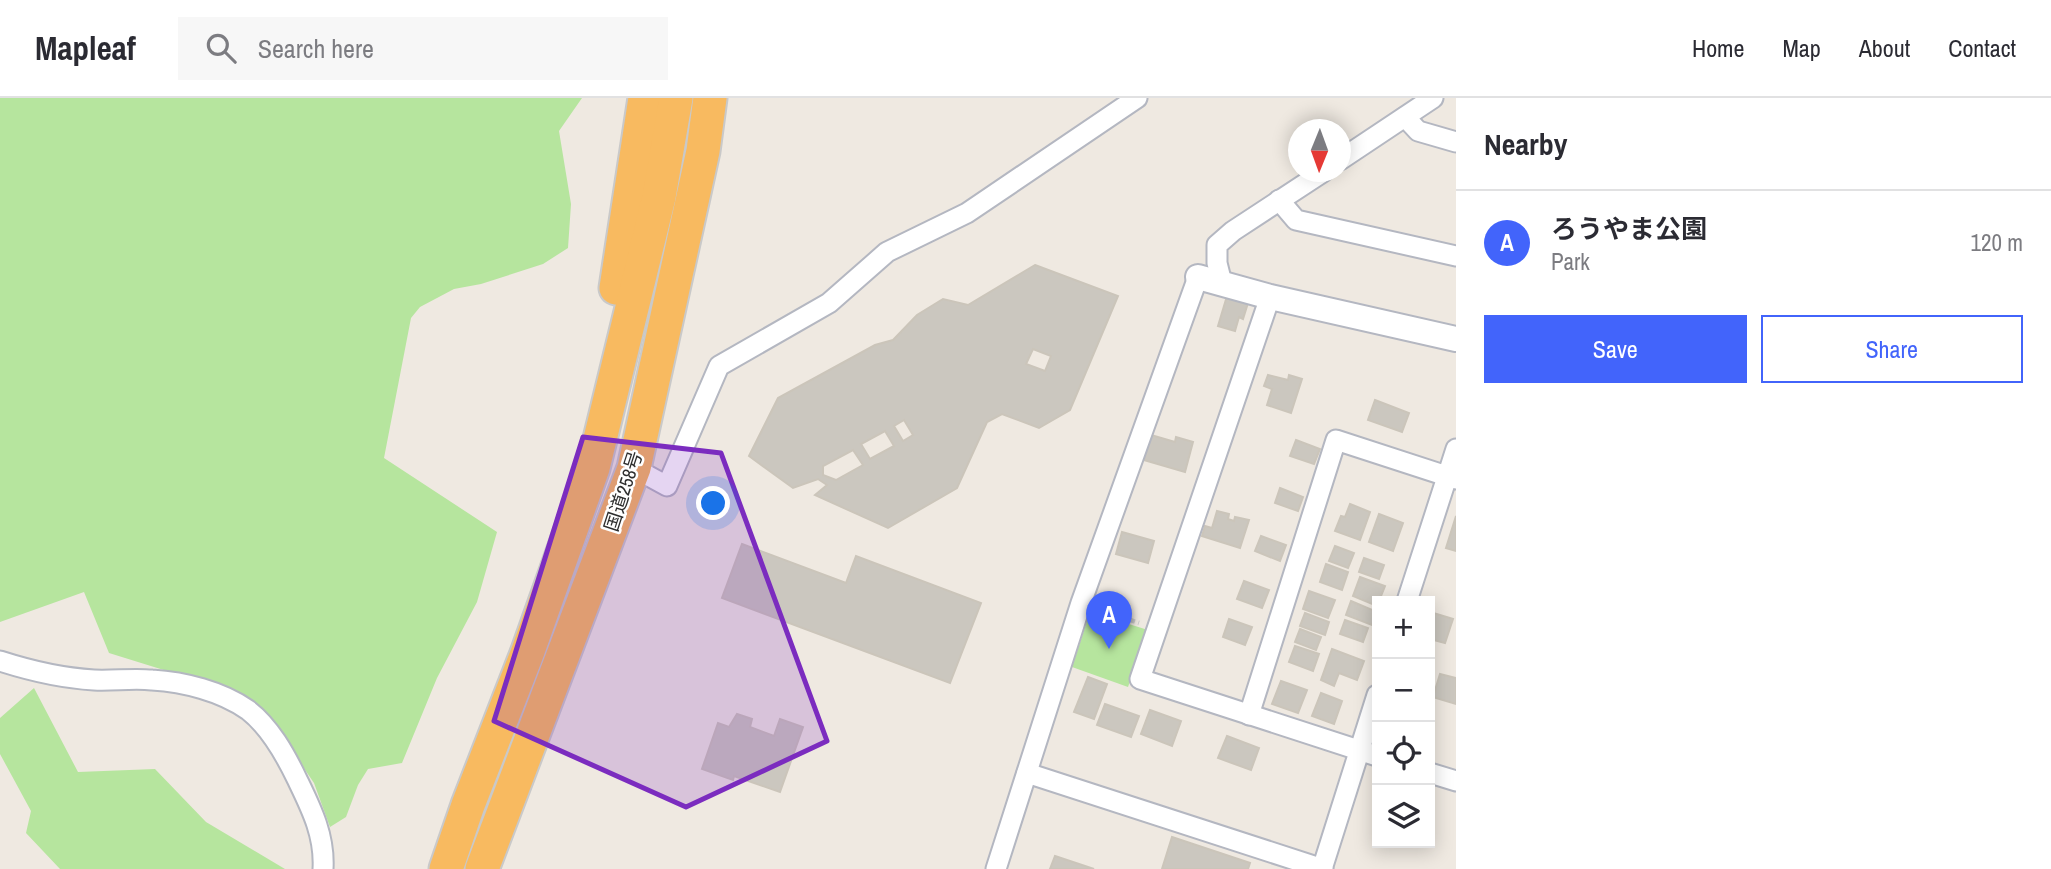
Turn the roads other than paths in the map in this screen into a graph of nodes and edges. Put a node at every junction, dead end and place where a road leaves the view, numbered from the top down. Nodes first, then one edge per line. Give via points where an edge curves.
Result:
1 (645, 98) edge
2 (676, 98) edge
3 (710, 98) edge
4 (732, 98) edge
5 (1137, 98) edge
6 (1433, 98) edge
7 (1405, 117) junction
8 (1456, 142) edge
9 (1351, 153) edge
10 (1307, 182) edge
11 (1279, 200) junction
12 (1456, 256) edge
13 (1210, 280) junction
14 (1270, 297) junction
15 (1456, 339) edge
16 (1456, 449) edge
17 (634, 468) junction
18 (1452, 477) edge
19 (1409, 596) edge
20 (0, 661) edge
21 (1249, 715) junction
22 (1373, 722) edge
23 (1368, 753) edge
24 (1027, 774) junction
25 (1435, 775) edge
26 (1456, 781) edge
27 (468, 804) junction
28 (323, 869) edge
29 (446, 869) edge
30 (482, 869) edge
31 (996, 869) edge
32 (1322, 869) edge

1 - 27 highway via 614,302 568,491
2 - 27 highway, 国道258号 via 659,197 593,468
3 - 17 highway, 国道258号 via 703,151
4 - 17 highway via 692,297
5 - 17 street via 967,213 887,252 829,303 719,366 667,486
6 - 7 street
7 - 8 street via 1418,131
7 - 9 street
10 - 11 street
11 - 12 street via 1296,220
11 - 13 street via 1217,245 1217,263
13 - 14 street
13 - 24 street via 1081,603
14 - 15 street
14 - 21 street via 1140,679
16 - 18 street
17 - 30 highway, 国道258号
18 - 19 street
18 - 21 street via 1336,440
20 - 28 street via 53,676 190,686 248,710 285,755 312,809 322,841
21 - 23 street
22 - 23 street
23 - 32 street
24 - 31 street
24 - 32 street
25 - 26 street
27 - 29 highway, 国道258号

